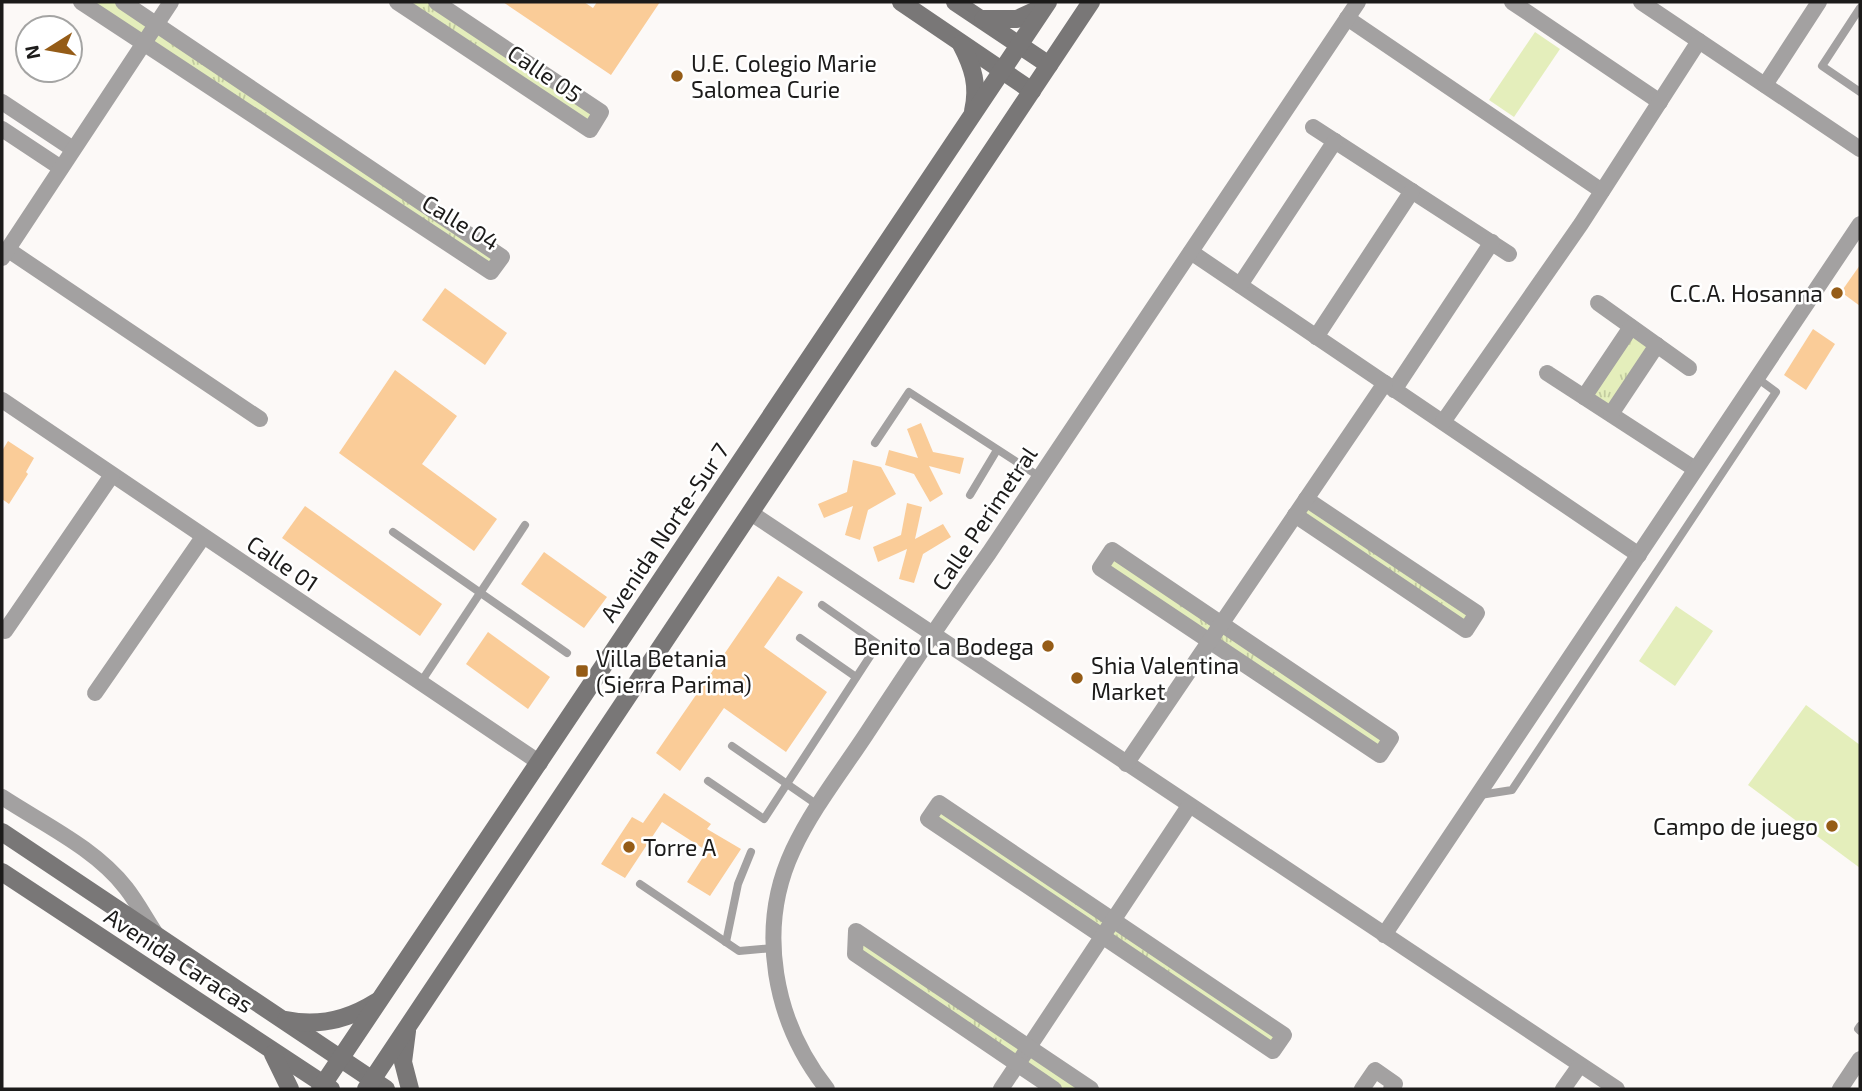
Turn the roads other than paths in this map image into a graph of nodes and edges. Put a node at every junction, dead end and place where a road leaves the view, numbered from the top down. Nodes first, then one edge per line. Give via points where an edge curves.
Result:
1 (81, 2) edge
2 (123, 2) edge
3 (171, 2) edge
4 (397, 2) edge
5 (436, 2) edge
6 (901, 2) edge
7 (954, 2) edge
8 (1091, 2) edge
9 (1358, 2) edge
10 (1512, 2) edge
11 (1641, 2) edge
12 (1819, 2) edge
13 (1046, 4) edge
14 (1860, 8) edge
15 (980, 18) junction
16 (1347, 18) junction
17 (156, 24) junction
18 (960, 41) junction
19 (1699, 41) junction
20 (144, 43) junction
21 (1019, 44) junction
22 (1049, 65) junction
23 (1002, 70) junction
24 (1765, 85) junction
25 (1032, 91) junction
26 (1860, 92) edge
27 (2, 102) edge
28 (1660, 102) junction
29 (20, 114) junction
30 (971, 118) junction
31 (1313, 127) dead end
32 (4, 131) edge
33 (1335, 141) junction
34 (73, 149) junction
35 (1860, 149) edge
36 (61, 168) junction
37 (1412, 191) junction
38 (1602, 191) junction
39 (1860, 223) edge
40 (1492, 242) junction
41 (1191, 252) junction
42 (4, 253) edge
43 (1509, 254) dead end
44 (1240, 285) junction
45 (1598, 303) dead end
46 (1631, 327) junction
47 (1316, 337) junction
48 (1657, 345) junction
49 (1689, 368) dead end
50 (1547, 373) dead end
51 (1757, 378) junction
52 (1389, 386) junction
53 (1584, 397) junction
54 (2, 400) edge
55 (1611, 414) junction
56 (260, 419) dead end
57 (1443, 422) junction
58 (875, 443) dead end
59 (997, 450) junction
60 (1696, 469) junction
61 (112, 475) junction
62 (1040, 477) junction
63 (970, 495) dead end
64 (1306, 499) junction
65 (751, 513) junction
66 (1295, 515) junction
67 (525, 525) dead end
68 (393, 532) dead end
69 (203, 537) junction
70 (1639, 555) junction
71 (480, 593) junction
72 (822, 605) dead end
73 (1221, 623) junction
74 (5, 631) dead end
75 (932, 634) junction
76 (800, 638) dead end
77 (1209, 640) junction
78 (567, 653) dead end
79 (856, 677) junction
80 (421, 682) junction
81 (95, 693) dead end
82 (732, 746) dead end
83 (540, 763) junction
84 (1126, 764) junction
85 (708, 781) dead end
86 (786, 784) junction
87 (1477, 796) junction
88 (2, 797) edge
89 (819, 806) junction
90 (1189, 806) junction
91 (2, 832) edge
92 (751, 852) dead end
93 (2, 872) edge
94 (640, 884) dead end
95 (1114, 920) junction
96 (1384, 935) junction
97 (158, 936) junction
98 (1102, 937) junction
99 (726, 942) junction
100 (773, 948) junction
101 (382, 998) junction
102 (281, 1019) junction
103 (409, 1025) junction
104 (1029, 1047) junction
105 (269, 1048) junction
106 (341, 1059) junction
107 (1860, 1059) edge
108 (1017, 1064) junction
109 (1584, 1068) junction
110 (375, 1086) edge
111 (325, 1088) edge
112 (290, 1089) edge
113 (410, 1089) edge
114 (827, 1089) edge
115 (1001, 1089) edge
116 (1054, 1089) edge
117 (1091, 1089) edge
118 (1362, 1089) edge
119 (1391, 1089) edge
120 (1563, 1089) edge
121 (1576, 1089) edge
122 (1617, 1089) edge
123 (1840, 1089) edge

1 - 20 street, Calle 04
2 - 17 street, Calle 04
3 - 17 street
4 - 5 street, Calle 05 via 590,130 601,112
6 - 18 main road
7 - 15 main road
8 - 22 main road
9 - 16 street, Calle Perimetral
10 - 28 street
11 - 19 street
12 - 24 street
13 - 15 main road via 1017,19
13 - 21 main road, Avenida Norte-Sur 7
14 - 26 lane via 1822,66
15 - 21 main road
16 - 38 street
16 - 41 street, Calle Perimetral
17 - 20 street
17 - 20 street, Calle 04 via 502,257 492,272
18 - 23 main road
18 - 30 main road via 974,72
19 - 24 street
19 - 28 street
20 - 34 street
21 - 22 main road
21 - 23 main road, Avenida Norte-Sur 7
22 - 25 main road
23 - 25 main road
23 - 30 main road, Avenida Norte-Sur 7
24 - 35 street
25 - 65 main road
27 - 29 street
28 - 38 street
29 - 32 street
29 - 34 street
30 - 83 main road, Avenida Norte-Sur 7
31 - 33 street
32 - 36 street
33 - 37 street
33 - 44 street
34 - 36 street
36 - 42 street
37 - 40 street
37 - 47 street
38 - 57 street
39 - 51 street
40 - 43 street
40 - 52 street
41 - 44 street
41 - 62 street, Calle Perimetral
42 - 56 street
44 - 47 street
45 - 46 street
46 - 48 street
46 - 53 street
47 - 52 street
48 - 49 street
48 - 55 street
50 - 53 street
51 - 60 street
51 - 87 lane via 1776,392 1512,790
52 - 57 street
52 - 64 street
53 - 55 street
54 - 61 street, Calle 01
55 - 60 street
57 - 70 street
58 - 59 lane via 909,392
59 - 62 lane
59 - 63 lane
60 - 70 street
61 - 69 street, Calle 01
61 - 74 street
62 - 75 street, Calle Perimetral
64 - 66 street
64 - 66 street via 1477,614 1466,630
65 - 75 street
65 - 103 main road
66 - 73 street
67 - 71 lane
68 - 71 lane
69 - 80 street, Calle 01
69 - 81 street
70 - 87 street
71 - 78 lane
71 - 80 lane
72 - 79 lane via 878,644
73 - 77 street
73 - 77 street via 1112,550 1100,568
73 - 77 street via 1391,738 1380,755
75 - 84 street
75 - 89 street, Calle Perimetral
76 - 79 lane
77 - 84 street
79 - 86 lane
80 - 83 street, Calle 01
82 - 86 lane
83 - 101 main road, Avenida Norte-Sur 7
84 - 90 street
85 - 86 lane via 764,819
86 - 89 lane
87 - 96 street
88 - 97 street, Avenida Caracas via 108,870
89 - 100 street, Calle Perimetral via 784,871 774,916
90 - 95 street
90 - 96 street
91 - 97 main road, Avenida Caracas
92 - 99 lane via 738,884
93 - 105 main road, Avenida Caracas
94 - 99 lane
95 - 98 street
95 - 98 street via 1284,1035 1273,1051
95 - 98 street via 939,803 928,819
96 - 109 street
97 - 102 main road, Avenida Caracas
98 - 104 street
99 - 100 lane via 739,951
100 - 114 street, Calle Perimetral via 788,1020 811,1068
101 - 102 main road via 332,1020
101 - 106 main road, Avenida Norte-Sur 7
102 - 106 main road, Avenida Caracas
103 - 110 main road
103 - 113 main road via 403,1062
104 - 108 street
104 - 108 street via 856,931 855,954
104 - 117 street
105 - 111 main road, Avenida Caracas
105 - 112 main road
106 - 110 main road, Avenida Caracas
106 - 111 main road, Avenida Norte-Sur 7
107 - 123 street
108 - 115 street
108 - 116 street
109 - 120 street
109 - 121 street
109 - 122 street
118 - 119 street via 1375,1070 1395,1084

